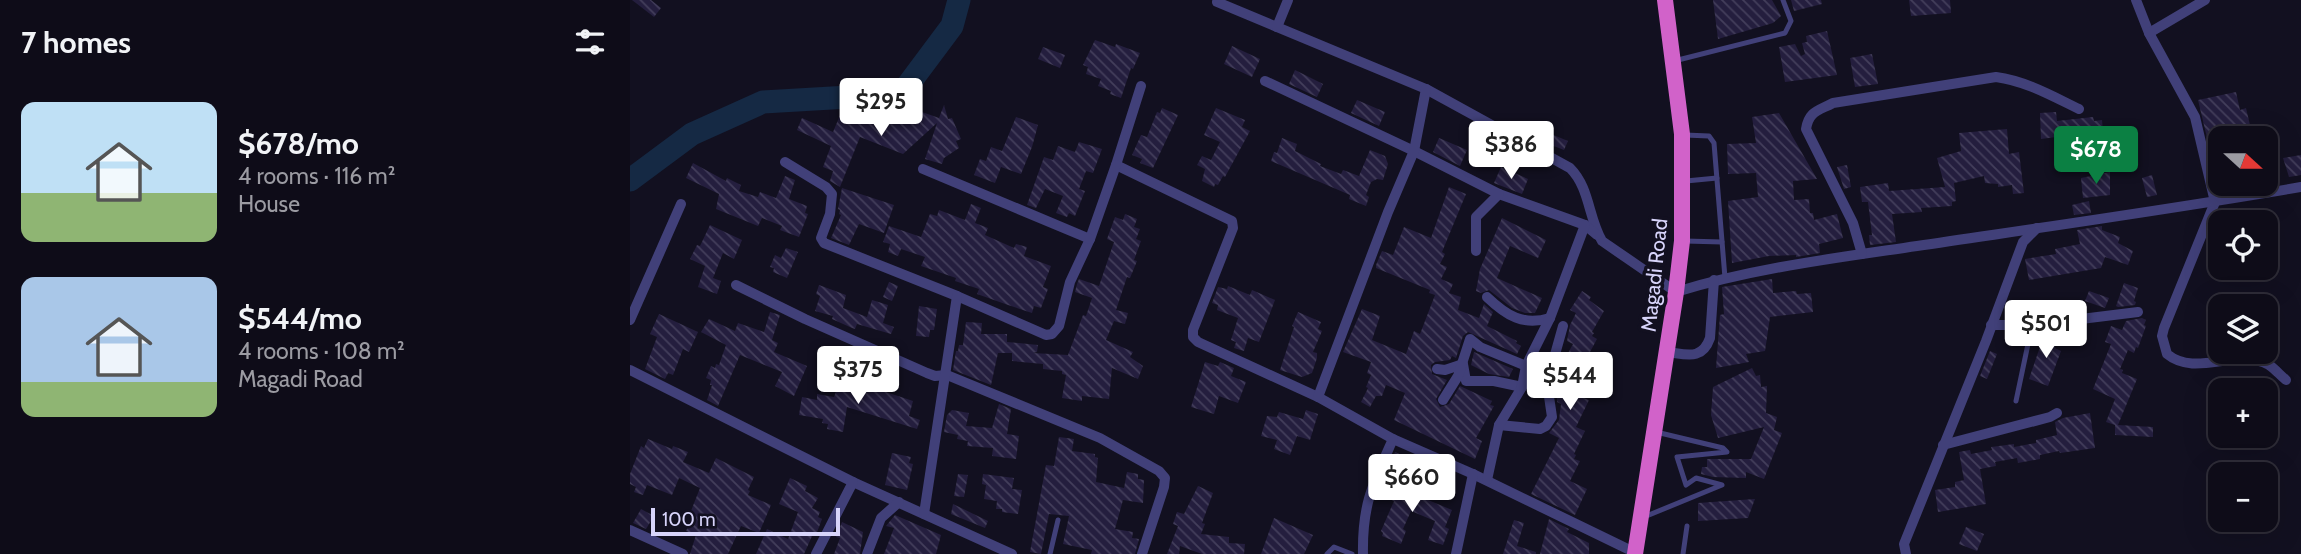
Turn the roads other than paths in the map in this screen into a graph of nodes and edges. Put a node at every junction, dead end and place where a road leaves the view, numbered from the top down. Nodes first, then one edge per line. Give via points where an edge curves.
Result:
1 (1289, 0) edge
2 (1665, 0) edge
3 (1783, 0) edge
4 (2136, 0) edge
5 (2205, 0) edge
6 (1217, 2) edge
7 (1277, 27) junction
8 (2149, 33) junction
9 (1674, 61) junction
10 (1265, 81) dead end
11 (1141, 86) dead end
12 (1426, 89) junction
13 (2079, 109) dead end
14 (1682, 134) junction
15 (1414, 151) junction
16 (785, 162) dead end
17 (1116, 165) junction
18 (923, 169) dead end
19 (1717, 178) junction
20 (1682, 181) junction
21 (2301, 187) edge
22 (1499, 194) junction
23 (2215, 202) junction
24 (681, 204) dead end
25 (1585, 225) junction
26 (2038, 228) junction
27 (1090, 239) junction
28 (1602, 241) junction
29 (1682, 241) junction
30 (1722, 242) junction
31 (1476, 251) dead end
32 (1862, 254) junction
33 (1725, 278) junction
34 (1714, 280) junction
35 (736, 285) dead end
36 (1676, 292) junction
37 (957, 296) junction
38 (1487, 298) dead end
39 (2138, 312) dead end
40 (1550, 318) junction
41 (630, 320) edge
42 (1992, 325) junction
43 (2032, 325) junction
44 (1563, 326) dead end
45 (1667, 352) junction
46 (1463, 365) junction
47 (1526, 366) junction
48 (1437, 369) dead end
49 (630, 370) edge
50 (947, 375) junction
51 (2286, 380) dead end
52 (1547, 383) junction
53 (1524, 384) junction
54 (1318, 397) junction
55 (1443, 400) dead end
56 (2016, 401) dead end
57 (2057, 413) dead end
58 (1499, 425) junction
59 (1653, 432) junction
60 (1393, 439) junction
61 (1943, 445) junction
62 (1474, 474) junction
63 (1487, 480) junction
64 (853, 482) junction
65 (899, 502) junction
66 (924, 514) junction
67 (1641, 518) junction
68 (1058, 520) dead end
69 (1687, 526) dead end
70 (630, 530) edge
71 (999, 548) junction
72 (1636, 553) edge
73 (683, 554) edge
74 (816, 554) edge
75 (867, 554) edge
76 (989, 554) edge
77 (1012, 554) edge
78 (1050, 554) edge
79 (1142, 554) edge
80 (1327, 554) edge
81 (1352, 554) edge
82 (1363, 554) edge
83 (1456, 554) edge
84 (1683, 554) edge
85 (1906, 554) edge

1 - 7 street
2 - 9 highway, Magadi Road
3 - 9 lane via 1791,21 1785,33
4 - 8 street
5 - 8 street
6 - 7 street
7 - 12 street
8 - 23 street via 2195,117
9 - 14 highway, Magadi Road
10 - 15 street
11 - 17 street
12 - 15 street
12 - 28 street via 1570,167 1585,188
13 - 32 street via 2016,80 1996,77 1833,103 1815,112 1808,118 1806,130 1853,223
14 - 19 lane via 1712,139
14 - 20 highway, Magadi Road
15 - 22 street
15 - 54 street
16 - 37 street via 832,194 822,242
17 - 27 street
17 - 54 street via 1232,221 1193,337
18 - 27 street
19 - 20 lane
19 - 30 lane
20 - 29 highway, Magadi Road
21 - 23 street
22 - 25 street
22 - 31 street via 1476,217
23 - 26 street
23 - 51 street via 2164,328 2164,347 2183,363 2238,359 2270,366
24 - 41 street
25 - 28 street
25 - 40 street
26 - 32 street
26 - 42 street via 2023,242
27 - 37 street via 1070,282 1059,326 1052,334
28 - 36 street
29 - 30 lane
29 - 36 highway, Magadi Road
30 - 33 lane
32 - 33 street
33 - 34 street
34 - 36 street
34 - 45 street via 1707,347 1694,355
35 - 50 street via 927,373
36 - 45 highway, Magadi Road
37 - 50 street
38 - 40 street via 1511,316 1534,322
39 - 43 street
40 - 47 street
42 - 43 street
42 - 61 street
43 - 56 lane
44 - 52 street
45 - 59 highway, Magadi Road
46 - 47 street via 1470,339
46 - 48 street
46 - 53 street via 1465,381
46 - 55 street
47 - 53 street
49 - 64 street
50 - 66 street
50 - 79 street via 1100,439 1159,471 1165,478 1164,487
52 - 53 street
52 - 58 street via 1552,416 1546,426
53 - 58 street
54 - 60 street
57 - 61 street
58 - 63 street
59 - 67 highway, Magadi Road
59 - 67 lane via 1727,452 1677,457 1686,485 1696,478 1721,485
60 - 62 street
60 - 82 street via 1368,495
61 - 85 street via 1904,544
62 - 63 street
62 - 83 street
63 - 72 street
64 - 65 street
64 - 74 street
65 - 66 street
65 - 75 street via 881,518
66 - 71 street
67 - 72 highway, Magadi Road
68 - 78 lane
69 - 84 lane
70 - 73 street
71 - 76 street
71 - 77 street
80 - 81 lane via 1334,547

